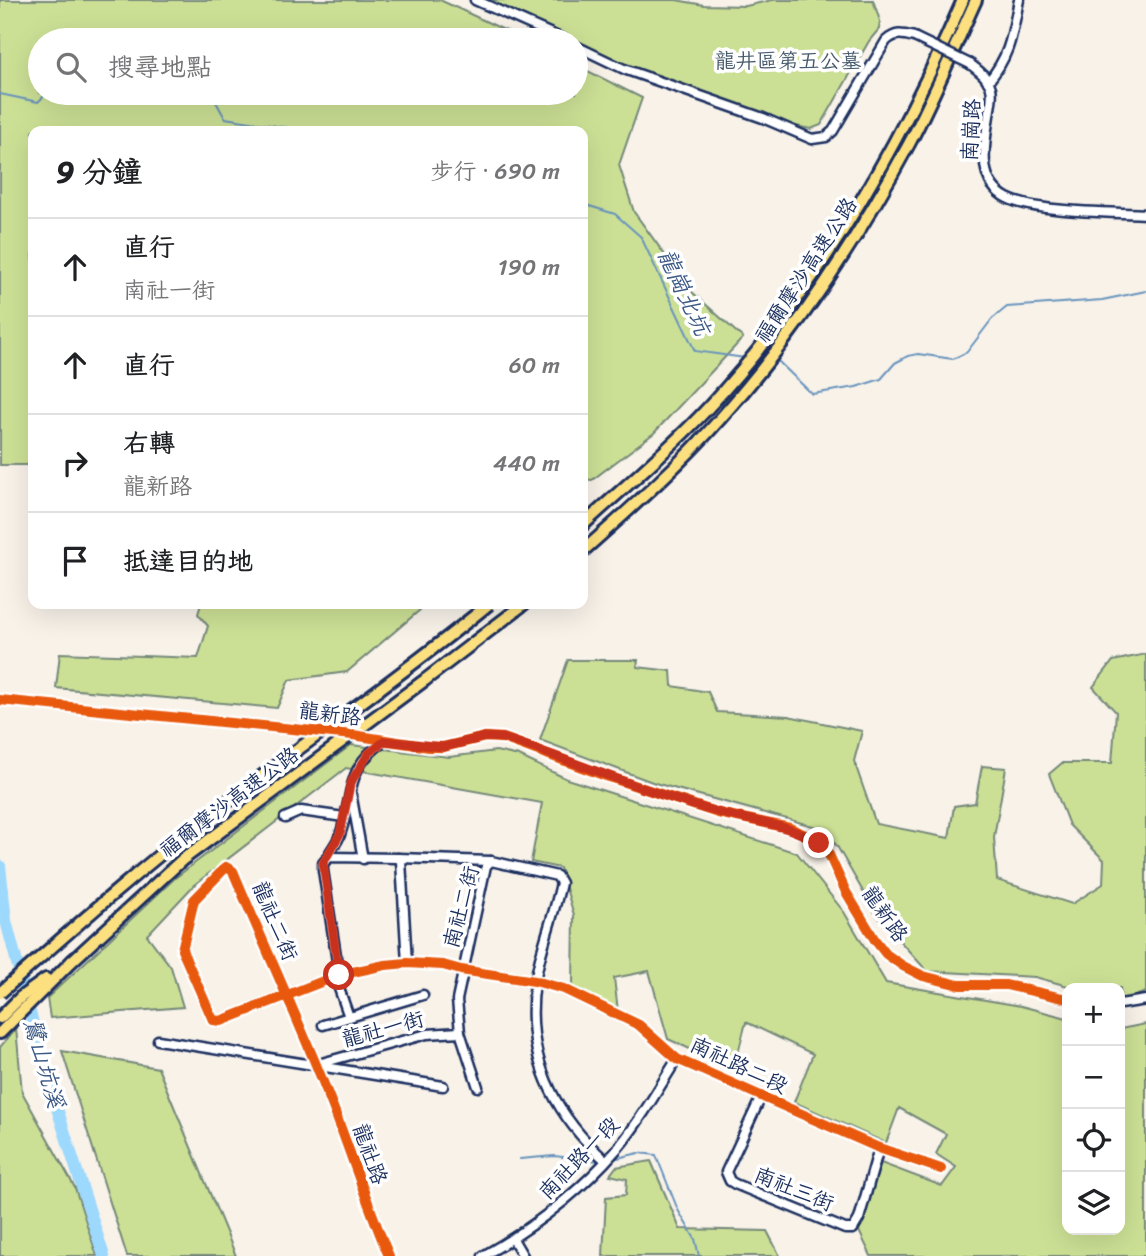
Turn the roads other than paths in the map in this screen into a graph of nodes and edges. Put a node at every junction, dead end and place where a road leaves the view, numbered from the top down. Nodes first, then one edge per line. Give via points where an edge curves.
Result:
1 (475, 0) edge
2 (963, 0) edge
3 (976, 0) edge
4 (1020, 0) edge
5 (538, 28) edge
6 (588, 52) edge
7 (988, 82) junction
8 (1146, 214) edge
9 (588, 520) edge
10 (588, 547) edge
11 (483, 609) edge
12 (517, 609) edge
13 (0, 701) edge
14 (385, 741) junction
15 (350, 787) junction
16 (344, 817) junction
17 (285, 818) dead end
18 (398, 858) junction
19 (326, 859) junction
20 (363, 859) junction
21 (491, 861) junction
22 (72, 961) junction
23 (407, 963) junction
24 (461, 970) junction
25 (337, 976) junction
26 (535, 981) junction
27 (0, 993) edge
28 (285, 995) junction
29 (424, 995) dead end
30 (1062, 998) edge
31 (1146, 1000) edge
32 (1125, 1003) edge
33 (349, 1017) junction
34 (0, 1018) edge
35 (323, 1025) dead end
36 (460, 1032) junction
37 (0, 1033) edge
38 (158, 1040) dead end
39 (677, 1059) junction
40 (315, 1065) junction
41 (443, 1086) dead end
42 (478, 1087) dead end
43 (761, 1097) junction
44 (879, 1149) junction
45 (605, 1160) junction
46 (941, 1169) dead end
47 (513, 1239) junction
48 (389, 1256) edge
49 (482, 1256) edge
50 (523, 1256) edge

1 - 5 street
2 - 9 highway, 福爾摩沙高速公路 via 935,65 880,169 767,339 707,410
3 - 10 highway, 福爾摩沙高速公路 via 908,146 799,323 720,420 668,475
4 - 7 street via 1007,55
6 - 7 street, 南崗路, bridge via 812,139 833,131 892,35 914,37 970,64
7 - 8 street, 南崗路 via 992,94 984,160 994,187 1006,198 1037,207
11 - 27 highway, 福爾摩沙高速公路, bridge via 210,815 116,890
12 - 22 highway, 福爾摩沙高速公路, bridge via 182,860
13 - 14 street, 龍新路
14 - 15 street via 364,759
14 - 30 street, 龍新路 via 443,747 485,737 503,738 718,813 790,828 826,848 875,940 903,966 959,985 1006,985
15 - 16 street
15 - 20 street
16 - 17 street via 301,811
16 - 19 street
18 - 20 street
18 - 21 street
18 - 23 street via 403,865
19 - 20 street
19 - 25 street via 323,870
21 - 24 street, 南社二街
21 - 26 street, 南社二街 via 561,881
22 - 34 highway, 福爾摩沙高速公路
22 - 37 highway
23 - 24 street, 南社路二段
23 - 25 street, 南社路二段
24 - 26 street, 南社路二段
24 - 36 street, 南社二街 via 457,1000
25 - 28 street, 南社路二段
25 - 33 street
26 - 39 street, 南社路二段 via 564,989 639,1025
26 - 45 street via 533,1028 543,1074 568,1121
28 - 28 street, 龍社二街 via 222,1021 209,1016 182,950 194,900 226,867 233,871
28 - 40 street, 龍社二街
29 - 33 street
31 - 32 street
33 - 35 street
36 - 40 street, 龍社一街 via 427,1034
36 - 42 street, 南社二街
38 - 40 street
39 - 43 street, 南社路二段
39 - 45 street, 南社路一段 via 638,1121
40 - 41 street
40 - 48 street, 龍社路
43 - 44 street, 南社路二段
43 - 44 street, 南社三街 via 726,1172 735,1184 845,1229 853,1228
44 - 46 street, 南社路二段
45 - 47 street, 南社路一段 via 552,1213
47 - 49 street, 南社路一段
47 - 50 street

